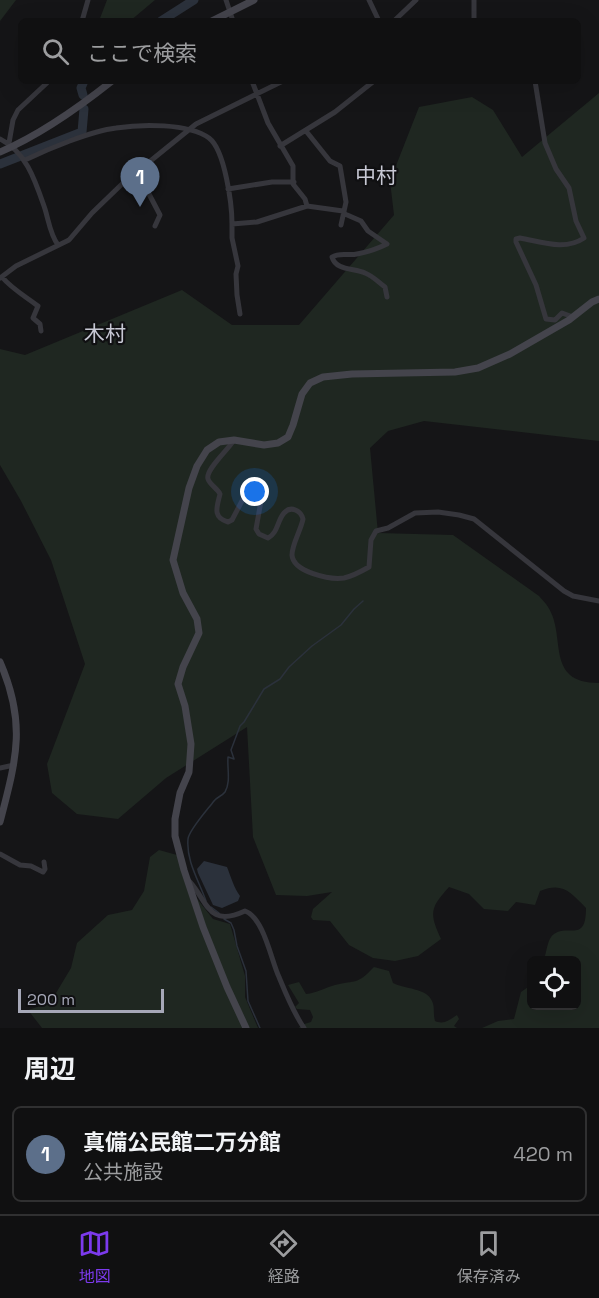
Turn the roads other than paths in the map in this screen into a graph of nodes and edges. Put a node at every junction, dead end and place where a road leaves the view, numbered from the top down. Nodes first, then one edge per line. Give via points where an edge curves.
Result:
1 (88, 0) edge
2 (226, 0) edge
3 (254, 0) edge
4 (369, 0) edge
5 (416, 0) edge
6 (474, 0) edge
7 (230, 13) junction
8 (83, 18) edge
9 (219, 18) edge
10 (231, 18) edge
11 (378, 18) edge
12 (397, 18) edge
13 (474, 18) edge
14 (46, 84) edge
15 (108, 84) edge
16 (253, 84) edge
17 (277, 84) edge
18 (370, 84) edge
19 (535, 84) edge
20 (256, 94) junction
21 (190, 129) junction
22 (306, 131) junction
23 (0, 139) edge
24 (11, 145) junction
25 (280, 146) junction
26 (0, 152) edge
27 (25, 160) junction
28 (132, 177) junction
29 (294, 182) junction
30 (228, 189) junction
31 (307, 206) junction
32 (344, 212) junction
33 (232, 224) junction
34 (340, 225) dead end
35 (155, 226) dead end
36 (58, 245) junction
37 (1, 278) edge
38 (387, 297) dead end
39 (599, 299) edge
40 (240, 314) dead end
41 (573, 316) junction
42 (41, 331) dead end
43 (234, 440) junction
44 (599, 601) edge
45 (0, 662) edge
46 (14, 765) junction
47 (0, 768) edge
48 (0, 822) edge
49 (0, 854) edge
50 (44, 862) dead end
51 (187, 881) junction
52 (246, 1028) edge
53 (304, 1028) edge

1 - 8 street
2 - 7 street
3 - 7 street
4 - 11 street
5 - 12 street
6 - 13 street
7 - 9 street
7 - 10 street
14 - 24 street via 18,110
15 - 24 street
16 - 20 street
17 - 20 street
18 - 22 street
19 - 41 street via 545,143 569,188 584,238 555,245 520,238 516,242 534,277 546,319 555,320 562,313
20 - 21 street
20 - 25 street
21 - 27 street via 114,128
21 - 28 street
21 - 30 street via 210,139 219,149
22 - 25 street
22 - 32 street via 319,150 340,166
23 - 24 street
24 - 26 street
24 - 27 street
25 - 29 street via 293,166
27 - 36 street
28 - 35 street via 156,204 160,215
28 - 36 street via 69,240
29 - 30 street
29 - 31 street
30 - 33 street
31 - 32 street
31 - 33 street via 257,222
32 - 34 street
32 - 38 street via 387,244 354,255 336,254 332,257 334,262 374,278 385,286
33 - 40 street
36 - 37 street
37 - 42 street via 38,306 33,318
39 - 41 street
41 - 43 street via 510,354 478,368 323,377 310,383 302,394 288,437 264,445
43 - 44 street via 207,474 220,494 218,516 228,522 243,499 258,498 261,501 256,529 268,538 273,536 285,512 297,510 303,519 292,556 305,571 342,578 364,570 369,567 371,540 376,531 415,513 438,512 474,519 564,591
43 - 51 street via 219,442 207,450 197,466 173,560 199,633 178,684 191,744 189,772 175,819 175,836
45 - 46 street via 10,685 16,717
46 - 47 street
46 - 48 street
49 - 50 street via 44,872
51 - 52 street
51 - 53 street via 209,911 231,916 245,911 252,916

